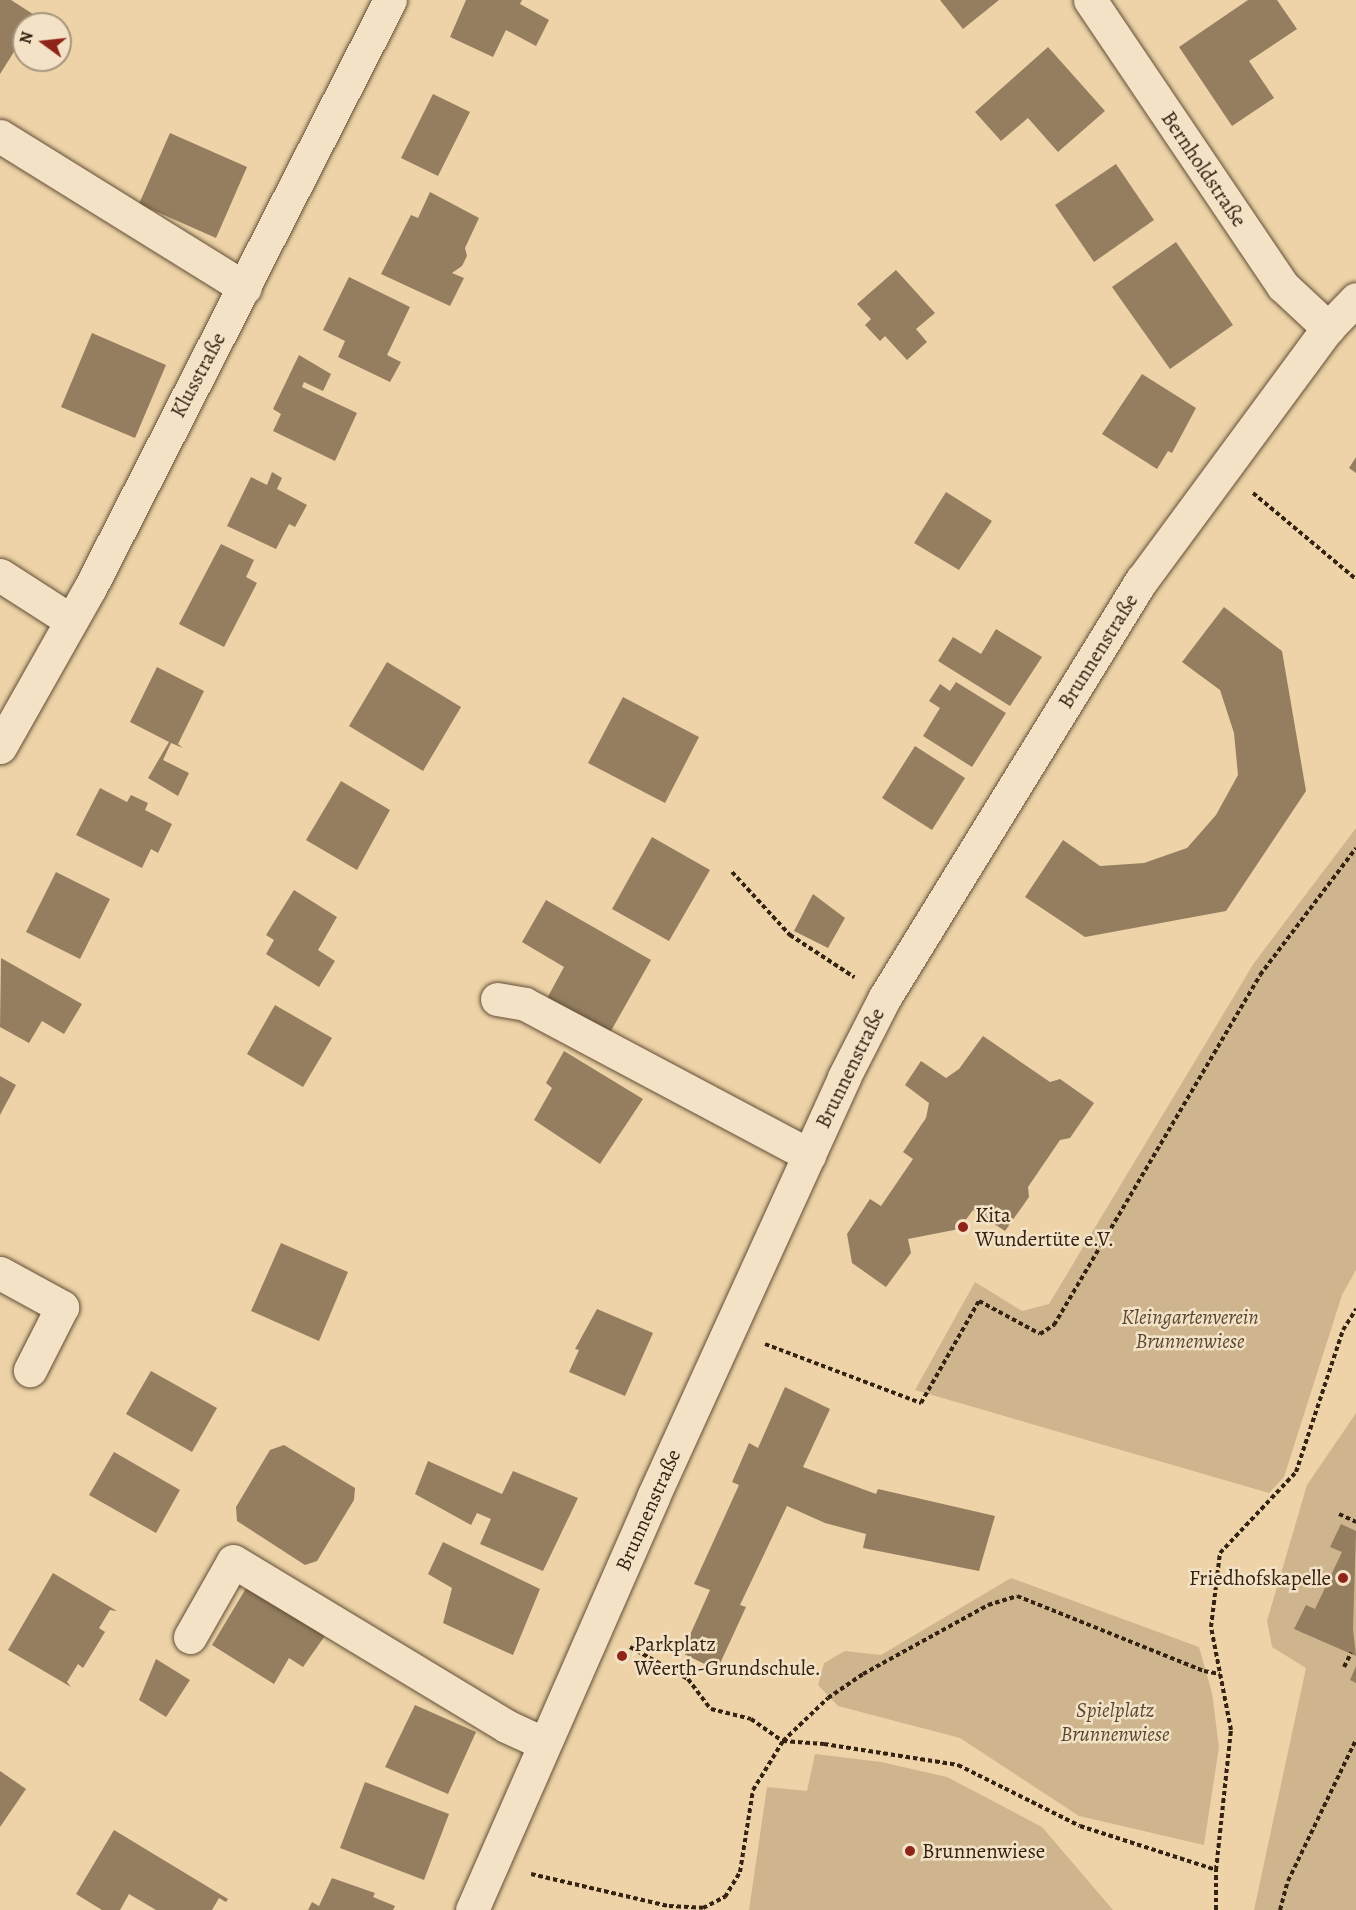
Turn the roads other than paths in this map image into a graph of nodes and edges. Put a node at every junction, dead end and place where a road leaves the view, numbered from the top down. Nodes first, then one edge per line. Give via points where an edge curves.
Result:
1 (390, 0) edge
2 (1090, 0) edge
3 (0, 136) edge
4 (245, 288) junction
5 (1356, 299) edge
6 (1328, 328) junction
7 (0, 575) edge
8 (70, 620) junction
9 (0, 747) edge
10 (497, 999) dead end
11 (809, 1155) junction
12 (0, 1273) edge
13 (30, 1370) dead end
14 (190, 1636) dead end
15 (543, 1743) junction
16 (472, 1910) edge

1 - 4 street, Klusstraße
2 - 6 street, Bernholdstraße via 1283,286
3 - 4 street
4 - 8 street, Klusstraße
5 - 6 street, Brunnenstraße
6 - 11 street, Brunnenstraße via 1124,609 885,997
7 - 8 street
8 - 9 street, Klusstraße
10 - 11 street via 525,1004
11 - 15 street, Brunnenstraße
12 - 13 street via 62,1307
14 - 15 street via 233,1561 506,1726
15 - 16 street, Brunnenstraße

